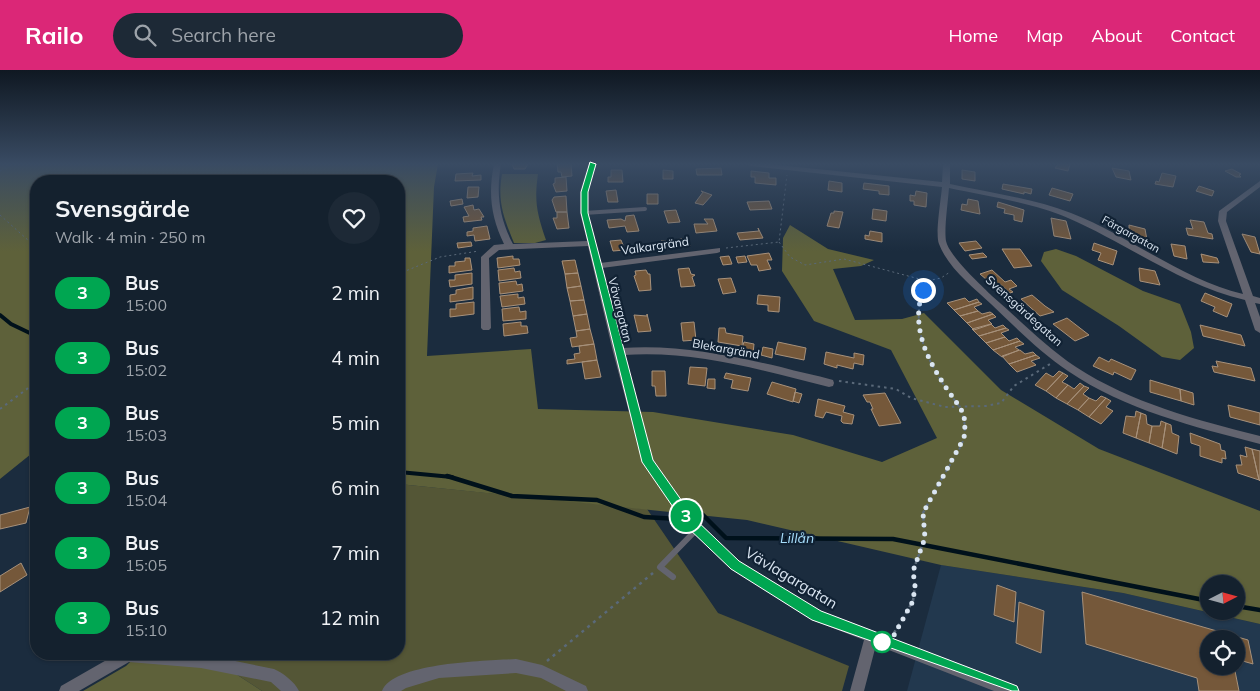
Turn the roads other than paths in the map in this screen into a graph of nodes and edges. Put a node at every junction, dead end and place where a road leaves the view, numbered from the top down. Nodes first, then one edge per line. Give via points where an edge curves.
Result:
1 (494, 193) edge
2 (584, 193) edge
3 (945, 193) edge
4 (985, 193) edge
5 (1247, 193) edge
6 (645, 209) dead end
7 (584, 213) junction
8 (590, 244) junction
9 (510, 247) junction
10 (717, 250) road end
11 (596, 266) junction
12 (1250, 299) junction
13 (1260, 301) edge
14 (486, 328) dead end
15 (1260, 330) edge
16 (618, 352) junction
17 (829, 383) road end
18 (1260, 440) edge
19 (648, 462) joint
20 (694, 525) junction
21 (673, 577) dead end
22 (872, 638) junction
23 (117, 660) edge
24 (190, 660) edge
25 (66, 691) edge
26 (292, 691) edge
27 (388, 691) edge
28 (581, 691) edge
29 (857, 691) edge
30 (1012, 691) edge

1 - 9 street via 502,232
2 - 7 street, Vävargatan
3 - 18 street, Svensgärdegatan via 942,242 947,253 1015,322 1059,359 1096,382 1150,406 1199,424
4 - 12 street, Färgargatan via 1069,215 1195,280
5 - 12 street via 1223,211 1222,221
6 - 7 lane
7 - 8 street, Vävargatan
8 - 9 street
8 - 11 street, Vävargatan
9 - 14 street via 497,247 485,257
10 - 11 street, Valkargränd
11 - 16 street, Vävargatan
12 - 13 street, Färgargatan
12 - 15 street
16 - 17 street, Blekargränd via 662,351 711,357
16 - 19 street, Vävargatan
19 - 20 street, Vävlagargatan
20 - 21 lane via 660,567
20 - 22 street, Vävlagargatan via 735,565 817,616
22 - 29 street
22 - 30 street, Vävlagargatan
23 - 25 street
24 - 26 street via 274,676
27 - 28 street via 403,682 439,672 516,666 542,672

